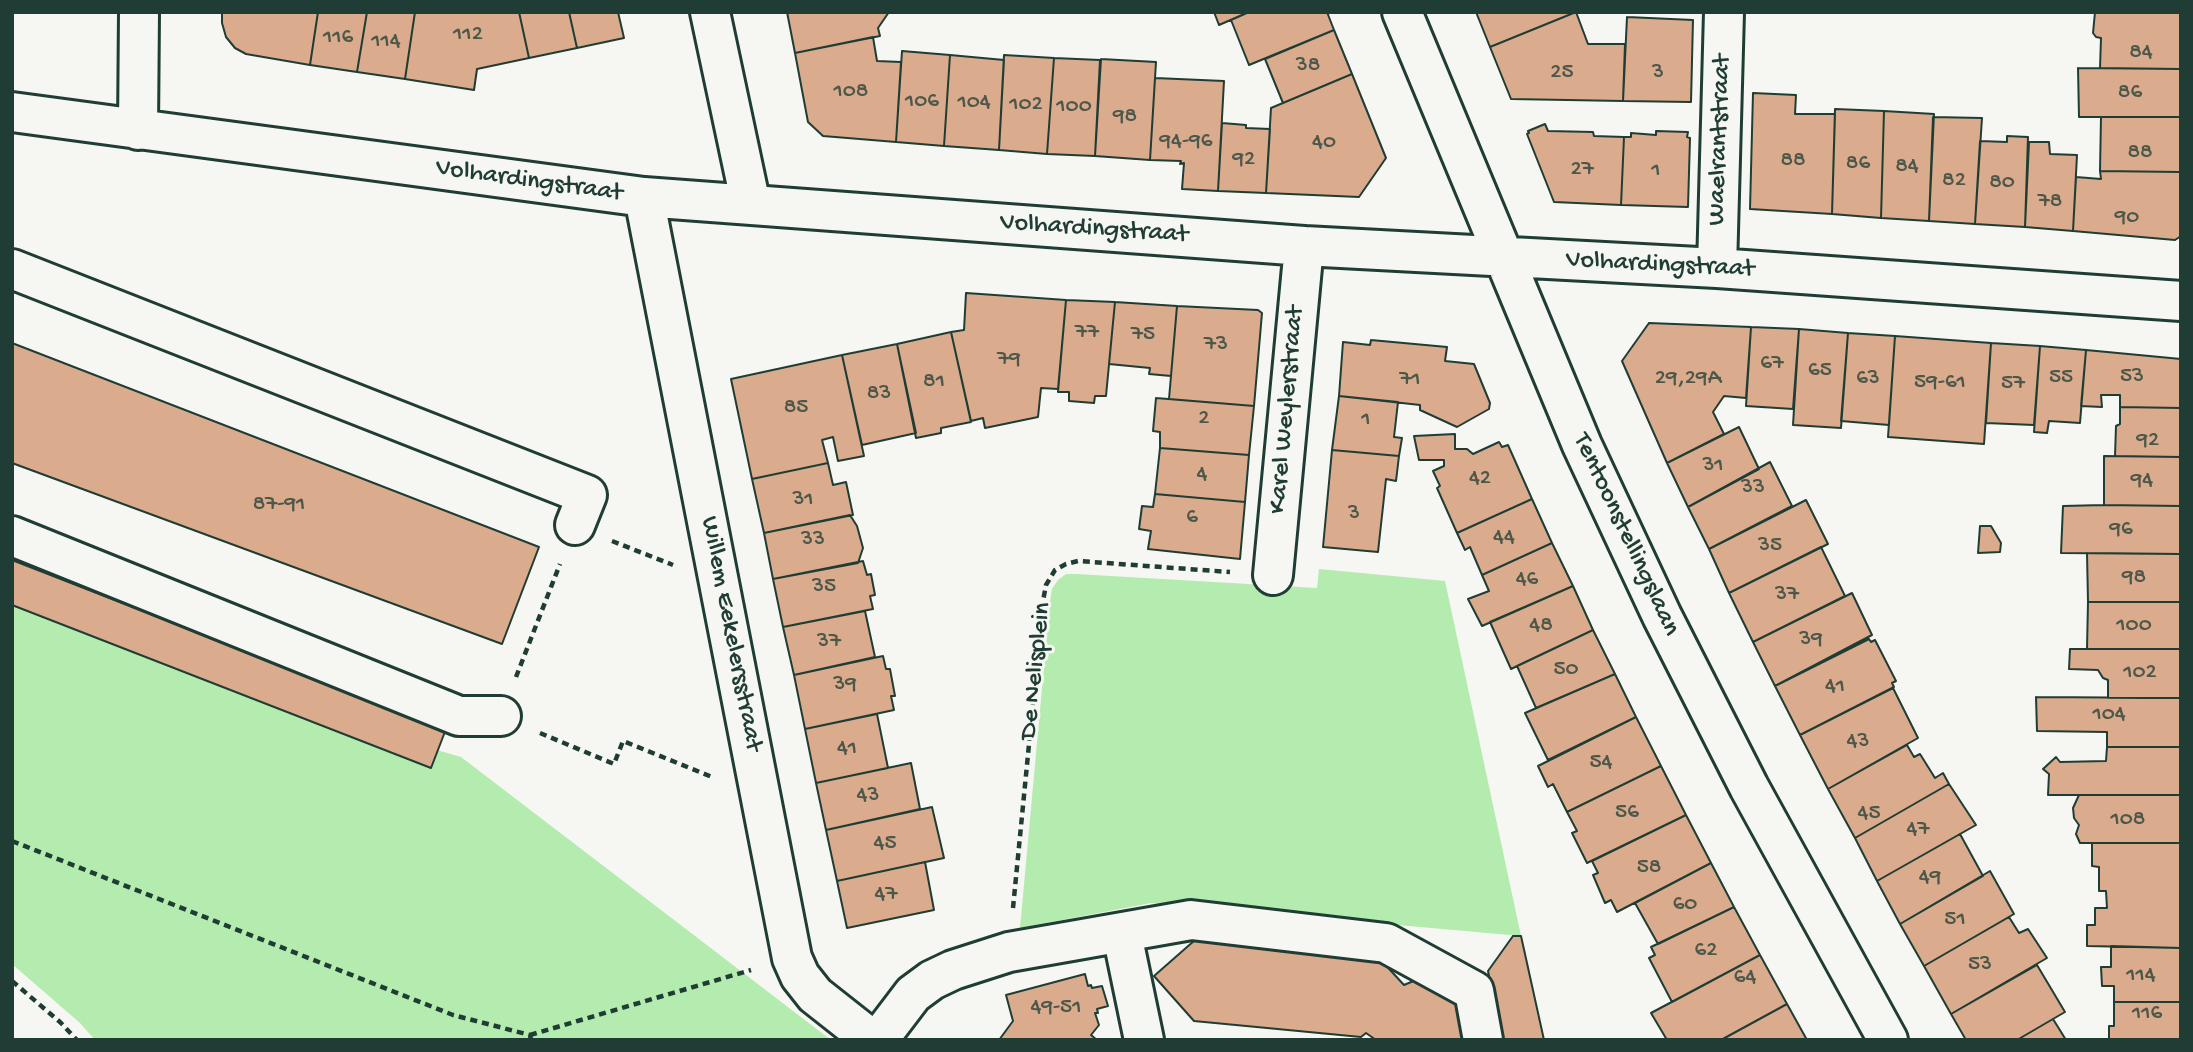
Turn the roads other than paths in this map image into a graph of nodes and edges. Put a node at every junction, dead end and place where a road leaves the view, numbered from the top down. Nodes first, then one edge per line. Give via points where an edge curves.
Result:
1 (139, 12) edge
2 (710, 12) edge
3 (1402, 12) edge
4 (1724, 12) edge
5 (12, 112) edge
6 (138, 130) junction
7 (644, 197) junction
8 (751, 205) junction
9 (1304, 246) junction
10 (1504, 258) junction
11 (1717, 268) junction
12 (12, 269) edge
13 (2181, 300) edge
14 (575, 525) road end
15 (12, 536) edge
16 (1273, 575) road end
17 (501, 716) road end
18 (1122, 934) junction
19 (872, 1040) edge
20 (878, 1040) edge
21 (1144, 1040) edge
22 (1483, 1040) edge
23 (1888, 1040) edge

1 - 6 street
2 - 8 street
3 - 10 street, Tentoonstellingslaan
4 - 11 street, Waelrantstraat
5 - 6 street, Volhardingstraat
6 - 7 street, Volhardingstraat
7 - 8 street, Volhardingstraat
7 - 19 street, Willem Eekelersstraat via 792,958 815,995
8 - 9 street, Volhardingstraat
9 - 10 street, Volhardingstraat
9 - 16 street, Karel Weylerstraat
10 - 11 street, Volhardingstraat
10 - 23 street, Tentoonstellingslaan via 1582,445 1662,616 1749,787
11 - 13 street, Volhardingstraat
12 - 14 street via 587,495
15 - 17 street via 459,716
18 - 20 street via 1009,952 953,970 913,994
18 - 21 street
18 - 22 street via 1191,920 1387,943 1474,991

